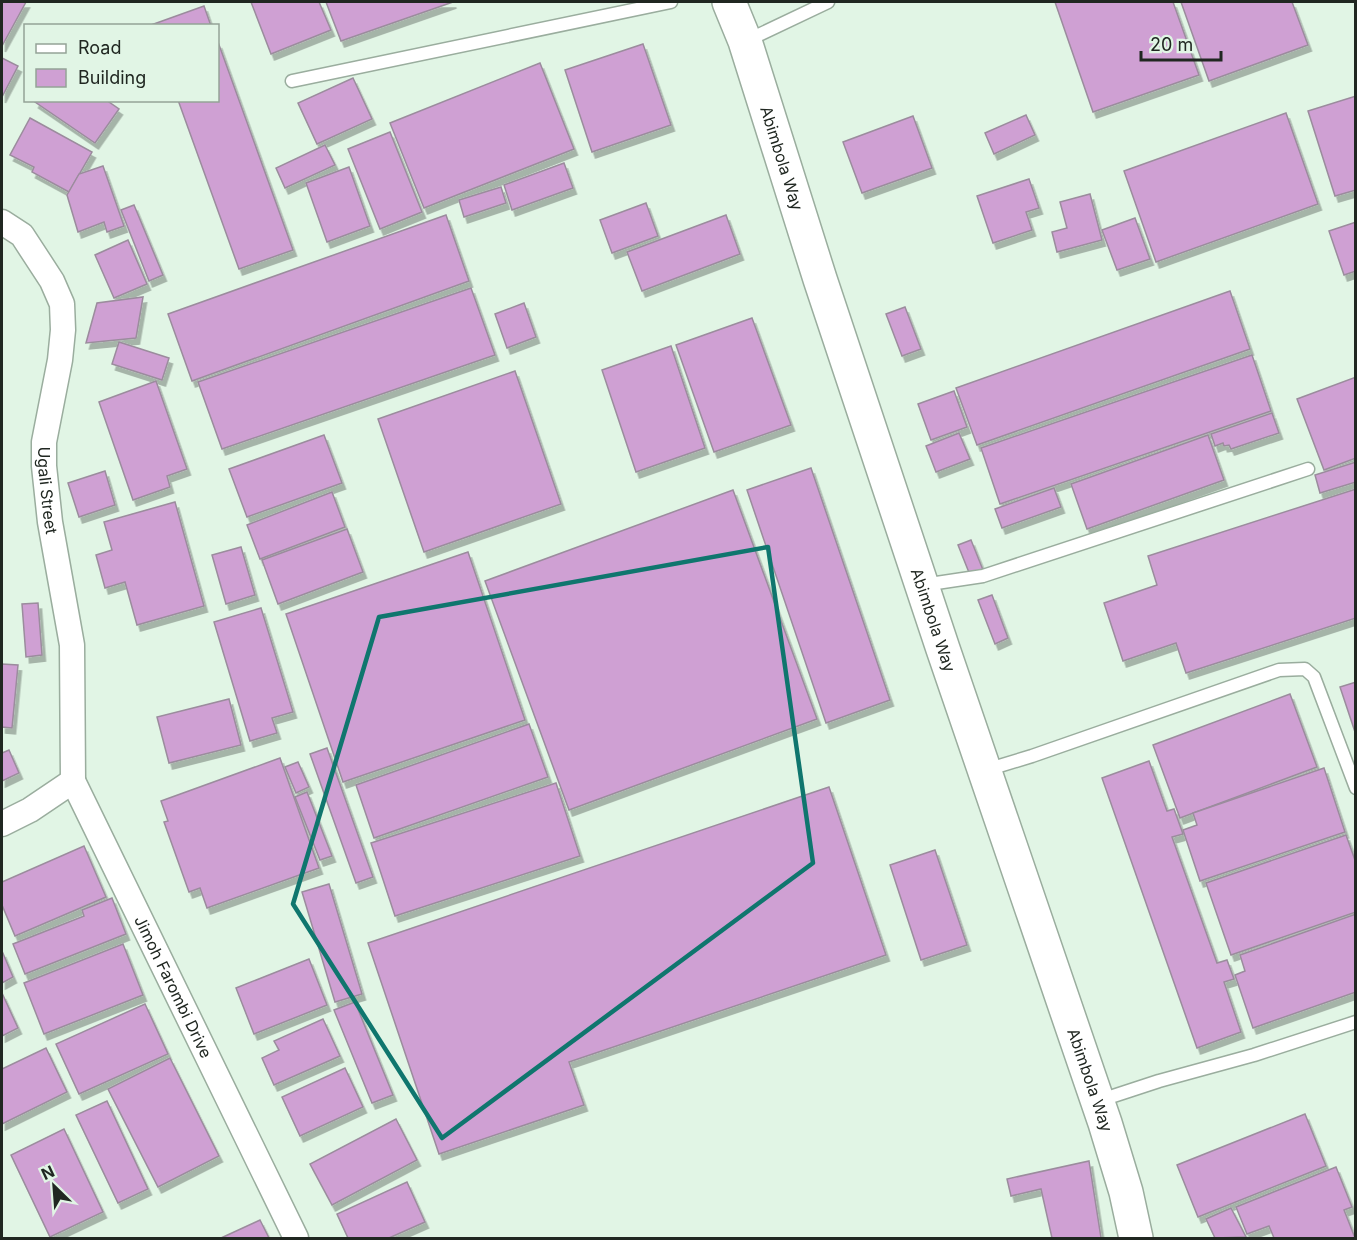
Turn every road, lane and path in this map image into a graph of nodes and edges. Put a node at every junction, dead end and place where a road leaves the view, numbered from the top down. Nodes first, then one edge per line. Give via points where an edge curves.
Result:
1 (671, 2) edge
2 (729, 2) edge
3 (828, 2) edge
4 (745, 41) junction
5 (292, 81) dead end
6 (2, 222) edge
7 (1308, 469) dead end
8 (922, 585) junction
9 (985, 771) junction
10 (73, 781) junction
11 (1356, 788) edge
12 (2, 824) edge
13 (1356, 1022) edge
14 (1098, 1101) junction
15 (296, 1239) edge
16 (1136, 1239) edge

1 - 5 lane
2 - 4 street, Abimbola Way
3 - 4 lane
4 - 8 street, Abimbola Way
6 - 10 street, Ugali Street via 22,235 62,304 60,360 44,442 44,466 72,645
7 - 8 lane via 983,576
8 - 9 street, Abimbola Way
9 - 11 lane via 1280,670 1305,669 1314,677
9 - 14 street, Abimbola Way
10 - 12 street
10 - 15 street, Jimoh Farombi Drive
13 - 14 lane
14 - 16 street, Abimbola Way

